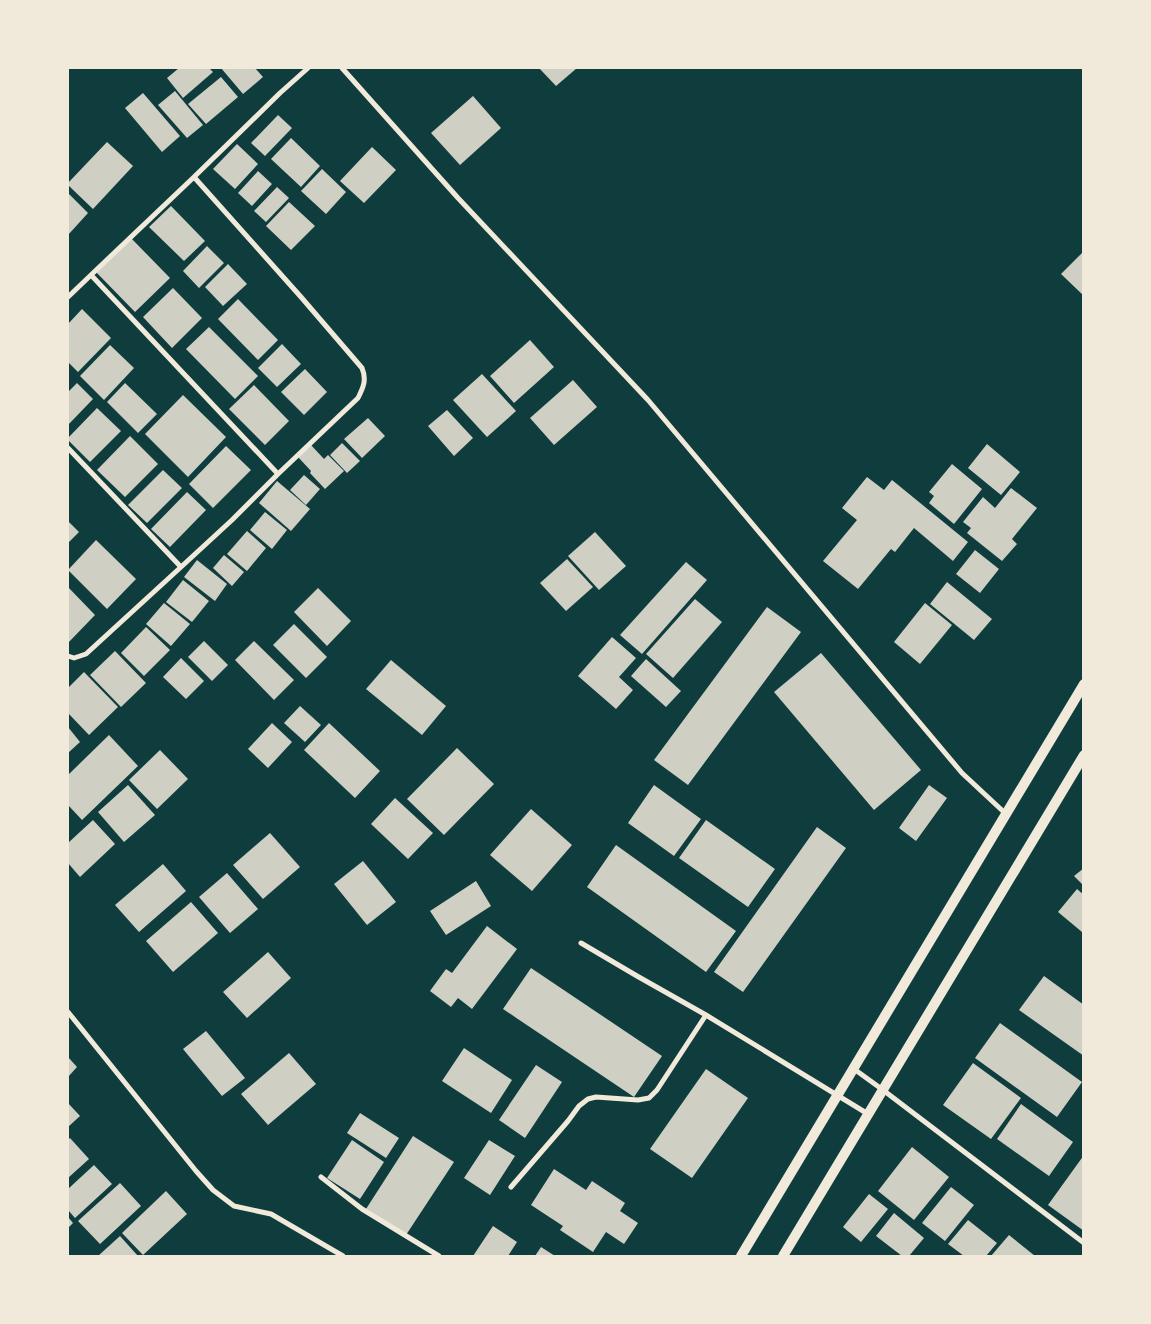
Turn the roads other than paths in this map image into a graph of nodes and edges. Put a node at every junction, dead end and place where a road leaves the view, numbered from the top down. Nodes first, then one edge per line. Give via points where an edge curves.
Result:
1 (308, 68) edge
2 (342, 68) edge
3 (194, 177) junction
4 (91, 274) junction
5 (68, 297) edge
6 (68, 448) edge
7 (278, 474) junction
8 (181, 567) junction
9 (68, 656) edge
10 (1084, 684) edge
11 (1084, 755) edge
12 (1006, 814) junction
13 (582, 943) dead end
14 (68, 1012) edge
15 (706, 1015) junction
16 (854, 1069) junction
17 (883, 1090) junction
18 (838, 1095) junction
19 (868, 1114) junction
20 (321, 1177) dead end
21 (511, 1187) dead end
22 (1084, 1243) edge
23 (342, 1256) edge
24 (439, 1256) edge
25 (741, 1256) edge
26 (783, 1256) edge

1 - 3 street
2 - 12 street via 458,198 648,400 962,773
3 - 4 street
3 - 7 street via 301,297 364,374 364,386 358,398
4 - 5 street
4 - 7 street
6 - 8 street
7 - 8 street
8 - 9 street via 86,654 74,658
10 - 12 main road
11 - 17 main road
12 - 16 main road
13 - 15 street
14 - 23 street via 213,1190 234,1206 271,1214
15 - 18 street
15 - 21 street via 649,1098 588,1099
16 - 17 street
16 - 18 main road
17 - 19 main road
17 - 22 street
18 - 19 street
18 - 25 main road
19 - 26 main road
20 - 24 street via 362,1209

